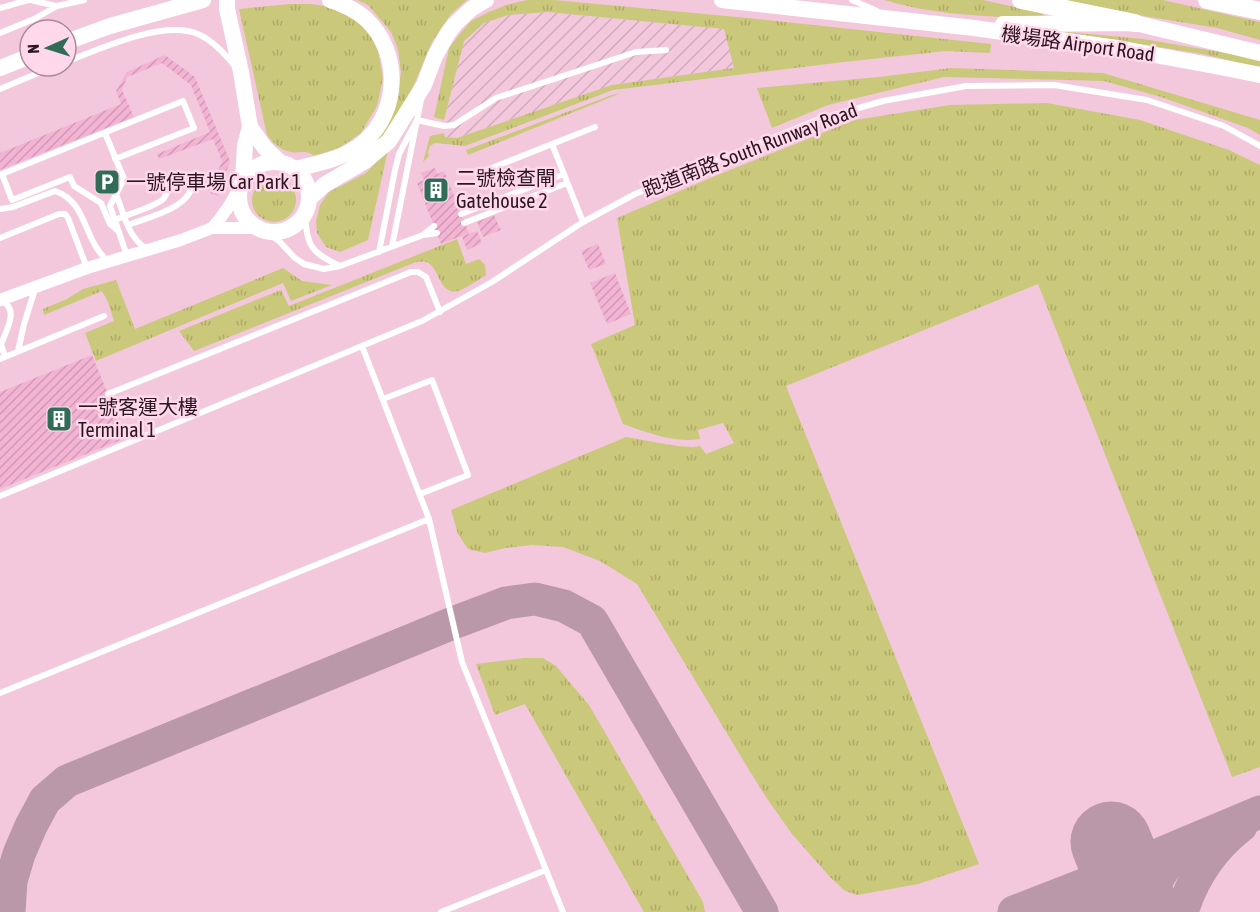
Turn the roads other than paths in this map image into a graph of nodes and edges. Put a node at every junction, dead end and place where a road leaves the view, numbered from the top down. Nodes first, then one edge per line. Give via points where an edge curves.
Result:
1 (30, 0) edge
2 (84, 0) edge
3 (203, 0) edge
4 (330, 0) edge
5 (486, 0) edge
6 (722, 0) edge
7 (852, 0) edge
8 (1021, 0) edge
9 (1207, 0) edge
10 (225, 3) edge
11 (57, 6) junction
12 (0, 8) edge
13 (1260, 11) edge
14 (894, 18) junction
15 (1135, 24) junction
16 (950, 25) junction
17 (0, 33) edge
18 (78, 38) edge
19 (666, 50) dead end
20 (1260, 53) edge
21 (78, 58) edge
22 (18, 61) edge
23 (0, 68) edge
24 (241, 72) junction
25 (1260, 75) edge
26 (27, 78) edge
27 (424, 85) junction
28 (0, 89) edge
29 (417, 120) junction
30 (250, 127) junction
31 (595, 127) dead end
32 (105, 133) junction
33 (552, 144) junction
34 (1260, 146) edge
35 (116, 159) junction
36 (287, 166) junction
37 (484, 171) dead end
38 (564, 174) junction
39 (241, 183) junction
40 (567, 183) junction
41 (116, 194) junction
42 (307, 206) junction
43 (0, 209) edge
44 (461, 214) dead end
45 (124, 216) junction
46 (115, 220) junction
47 (464, 222) dead end
48 (583, 222) junction
49 (128, 225) junction
50 (434, 226) dead end
51 (212, 228) junction
52 (260, 229) junction
53 (117, 230) junction
54 (437, 233) dead end
55 (423, 235) junction
56 (0, 238) edge
57 (392, 246) junction
58 (148, 250) junction
59 (379, 252) junction
60 (127, 256) junction
61 (109, 262) junction
62 (340, 266) junction
63 (87, 268) junction
64 (36, 286) junction
65 (0, 300) edge
66 (440, 312) junction
67 (104, 316) dead end
68 (0, 344) edge
69 (362, 346) junction
70 (18, 351) junction
71 (3, 358) edge
72 (108, 394) dead end
73 (383, 399) junction
74 (420, 494) junction
75 (0, 496) edge
76 (429, 519) junction
77 (0, 693) edge
78 (546, 870) junction
79 (441, 912) edge
80 (563, 912) edge

1 - 11 lane
1 - 12 lane
2 - 11 lane
3 - 18 street
4 - 36 street via 358,13 377,33 391,65 391,94 378,127 357,148 338,158
5 - 27 street via 467,12 447,33
6 - 14 street, 機場路 Airport Road
7 - 14 lane
8 - 15 main road
9 - 13 main road
10 - 24 street
11 - 17 lane
14 - 16 street, 機場路 Airport Road
15 - 16 street
15 - 20 street
16 - 25 street, 機場路 Airport Road via 1117,48
19 - 29 lane via 636,52 496,98 454,124 444,126
21 - 24 lane via 131,38 178,30 200,35
22 - 23 street
24 - 30 street
26 - 28 lane
27 - 29 lane
27 - 42 street via 389,141 365,161 324,185
29 - 57 lane
29 - 59 lane via 399,154
30 - 36 street
30 - 39 street
31 - 33 lane
32 - 35 lane
32 - 35 lane via 183,101 194,128
32 - 53 lane via 2,174 12,200 70,177 74,186 101,203
33 - 37 lane
33 - 38 lane
34 - 48 lane, 跑道南路 South Runway Road via 1224,126 1147,100 1054,85 966,86 883,101 817,120 635,194
35 - 41 lane via 124,179
36 - 39 street via 273,161 260,164
36 - 42 street via 304,179 309,192
38 - 40 lane
38 - 44 lane
39 - 51 street
39 - 52 street via 238,196 242,212
40 - 47 lane
40 - 48 lane
41 - 45 lane
41 - 46 lane via 110,206
42 - 52 street via 289,229
42 - 62 lane via 306,232 312,247
43 - 61 lane via 55,191 63,194 75,205 96,249
45 - 46 lane
45 - 49 lane
45 - 49 lane via 160,202 178,174 192,178 190,192 182,203
46 - 53 lane
48 - 66 lane, 跑道南路 South Runway Road
49 - 58 lane via 137,242
50 - 55 lane
51 - 52 street
51 - 58 street
52 - 62 lane via 304,264 324,269
53 - 60 lane
54 - 55 lane
55 - 57 lane
56 - 63 lane via 65,214
57 - 59 lane
58 - 60 street
59 - 62 lane
60 - 61 street
61 - 63 street
63 - 64 street
64 - 65 street
64 - 70 lane
65 - 68 lane via 8,304 11,319
66 - 69 lane, 跑道南路 South Runway Road
66 - 72 lane via 426,277 411,272
67 - 70 lane
68 - 71 lane
69 - 73 lane
69 - 75 lane, 跑道南路 South Runway Road
70 - 71 lane
73 - 74 lane
73 - 74 lane via 432,380 468,475
74 - 76 lane
76 - 77 lane
76 - 78 lane via 462,662
78 - 79 lane
78 - 80 lane

